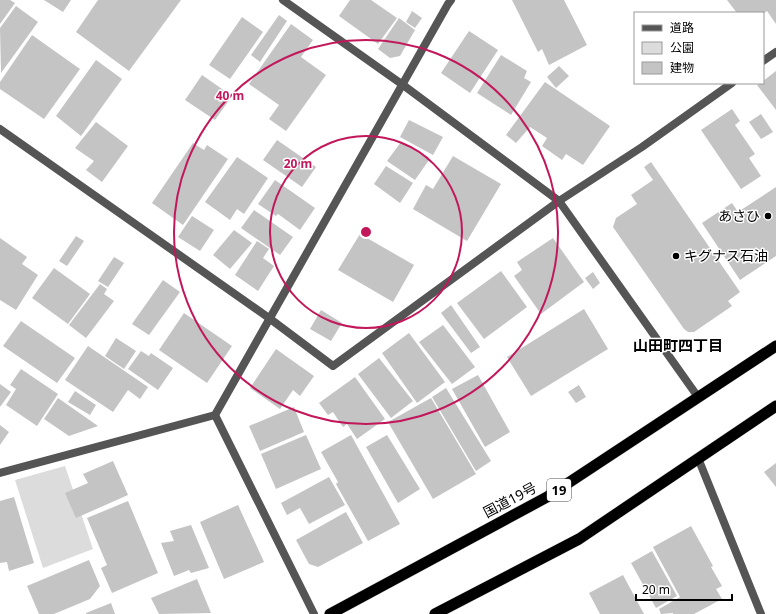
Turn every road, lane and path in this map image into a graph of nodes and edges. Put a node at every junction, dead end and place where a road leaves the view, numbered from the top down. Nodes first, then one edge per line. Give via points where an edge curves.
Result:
1 (283, 0) edge
2 (451, 0) edge
3 (776, 52) edge
4 (764, 60) edge
5 (731, 84) edge
6 (403, 85) junction
7 (0, 129) edge
8 (560, 201) junction
9 (269, 318) junction
10 (776, 346) edge
11 (698, 397) junction
12 (776, 406) edge
13 (216, 415) junction
14 (698, 458) junction
15 (0, 472) edge
16 (314, 614) edge
17 (330, 614) edge
18 (436, 614) edge
19 (761, 614) edge

1 - 6 street
2 - 6 street
3 - 4 street
5 - 8 street via 642,148
6 - 8 street
6 - 9 street
7 - 9 street
8 - 9 street via 333,366
8 - 11 street
9 - 13 street
10 - 11 highway, 国道19号 / 19
11 - 17 highway, 国道19号 / 19 via 547,497
12 - 14 highway
13 - 15 street
13 - 16 street
14 - 18 highway via 579,538
14 - 19 street

